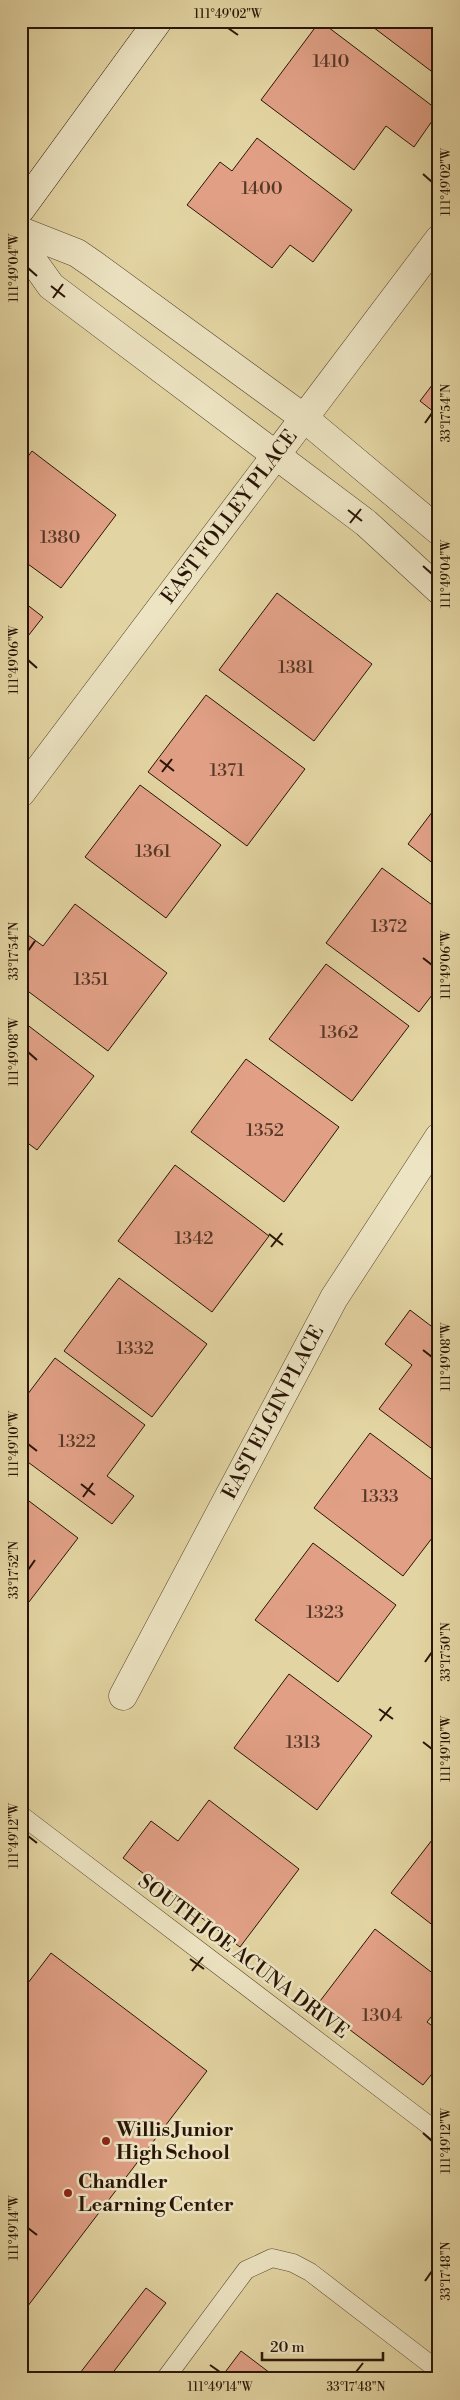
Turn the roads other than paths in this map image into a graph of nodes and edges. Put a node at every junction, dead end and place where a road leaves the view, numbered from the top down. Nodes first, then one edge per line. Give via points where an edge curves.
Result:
1 (158, 21) edge
2 (21, 209) edge
3 (21, 231) edge
4 (439, 239) edge
5 (21, 244) edge
6 (304, 418) junction
7 (277, 454) junction
8 (439, 531) edge
9 (439, 590) edge
10 (21, 793) edge
11 (439, 1137) edge
12 (124, 1696) dead end
13 (21, 1815) edge
14 (439, 2134) edge
15 (439, 2371) edge
16 (165, 2379) edge

1 - 2 street
3 - 6 street via 77,253
4 - 6 street, EAST FOLLEY PLACE
5 - 7 street via 51,286
6 - 7 street, EAST FOLLEY PLACE
6 - 8 street
7 - 9 street via 366,524
7 - 10 street, EAST FOLLEY PLACE
11 - 12 street, EAST ELGIN PLACE via 334,1298
13 - 14 lane, SOUTH JOE ACUNA DRIVE
15 - 16 lane via 310,2272 293,2263 272,2258 246,2270

